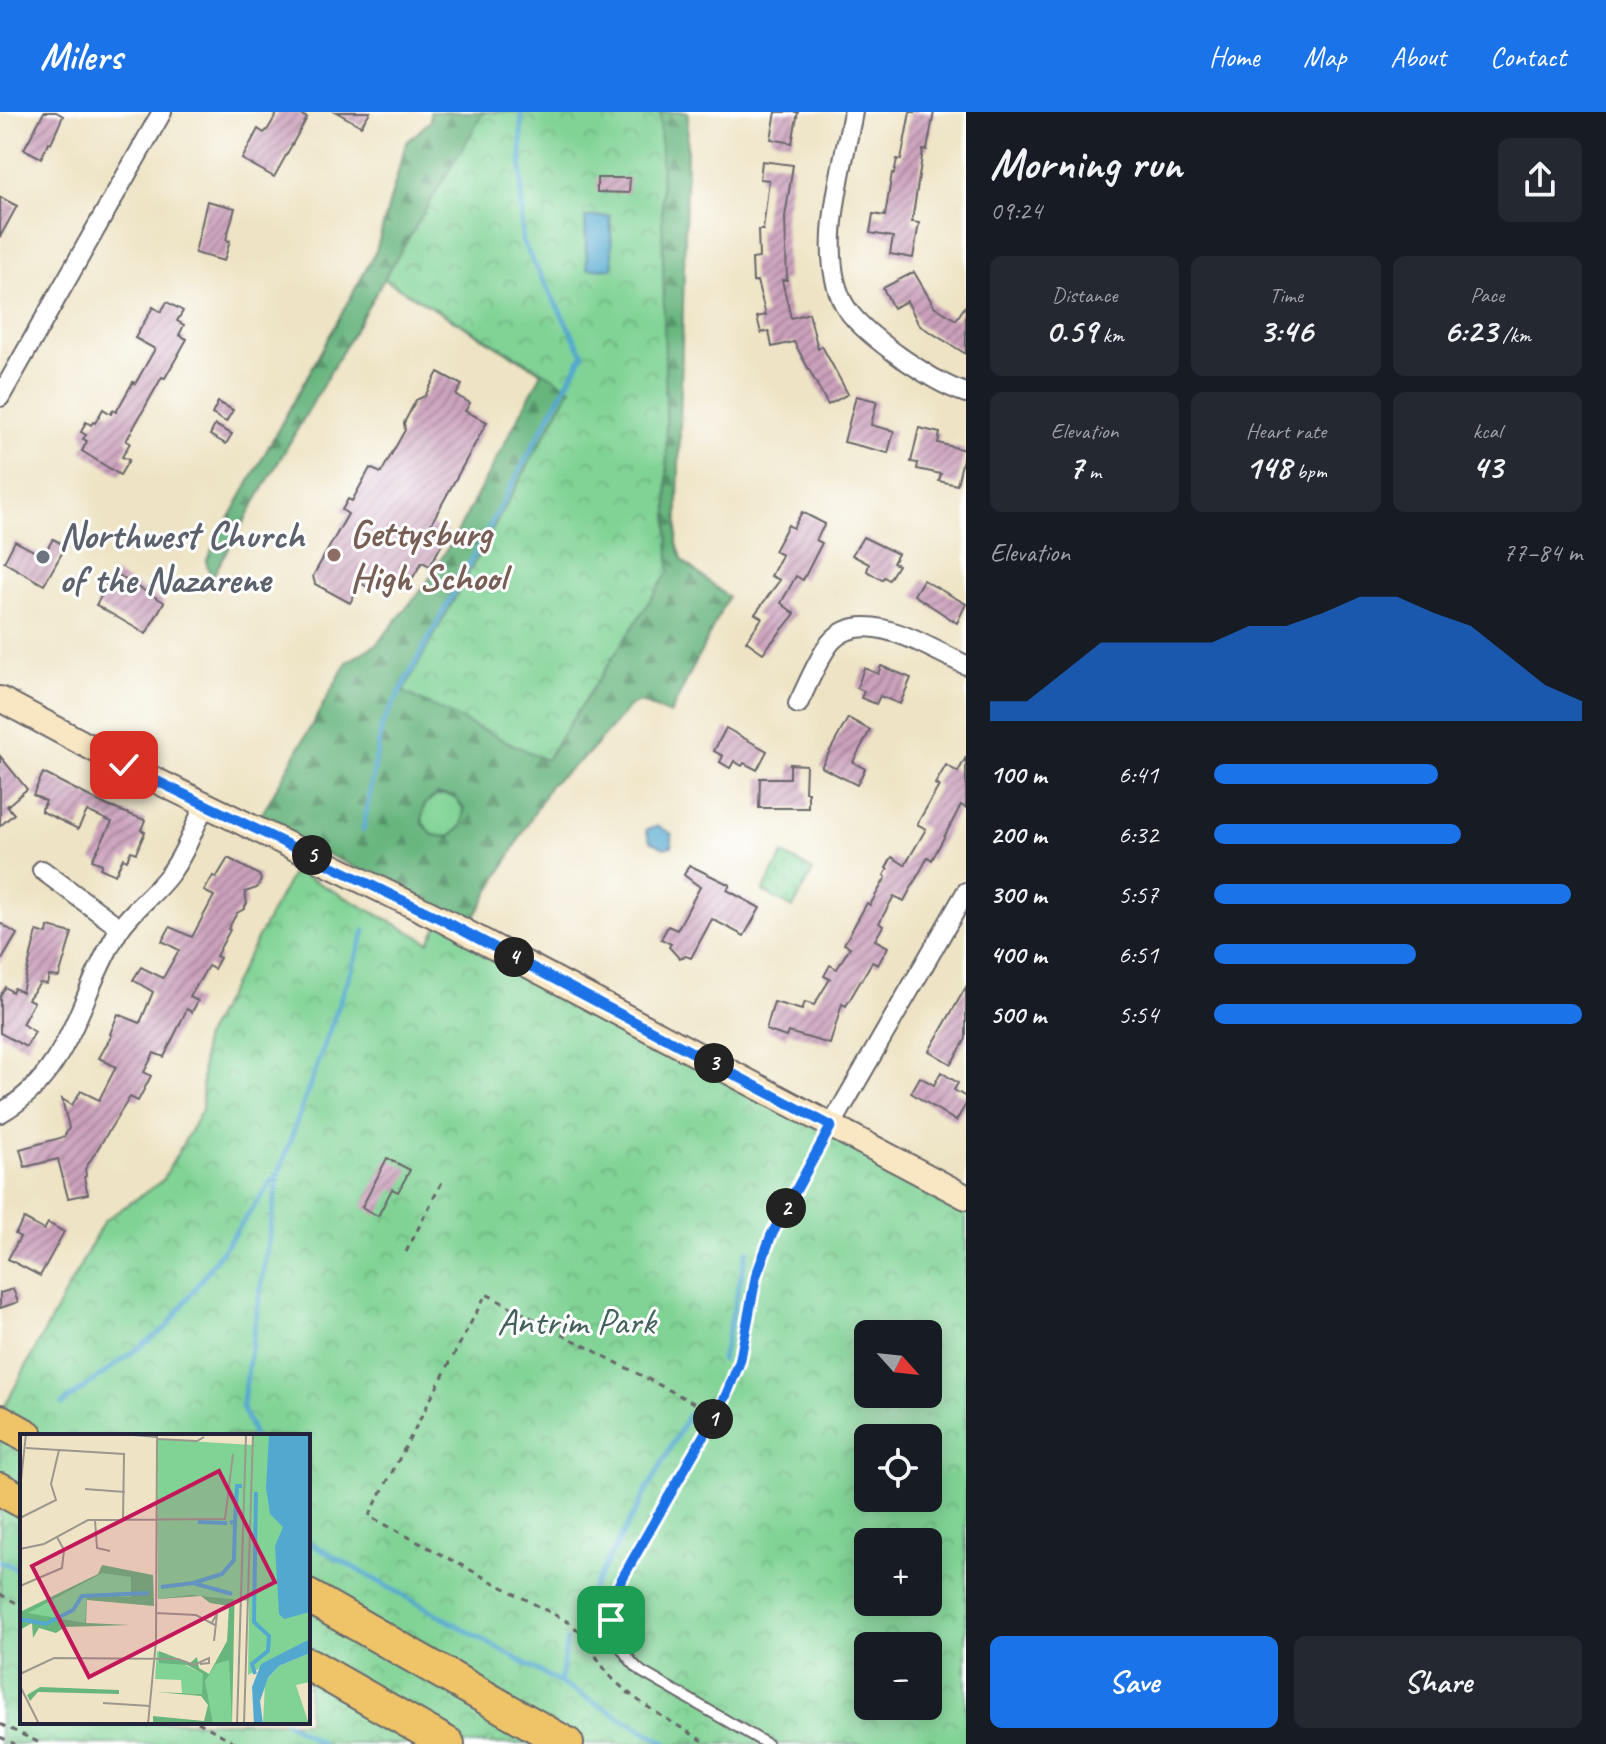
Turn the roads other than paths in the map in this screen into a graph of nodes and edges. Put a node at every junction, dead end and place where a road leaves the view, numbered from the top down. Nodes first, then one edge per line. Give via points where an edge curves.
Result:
1 (162, 112) edge
2 (853, 112) edge
3 (966, 393) edge
4 (0, 397) edge
5 (966, 665) edge
6 (0, 699) edge
7 (798, 704) dead end
8 (205, 804) junction
9 (42, 870) dead end
10 (963, 902) edge
11 (120, 928) junction
12 (0, 1113) edge
13 (831, 1126) junction
14 (966, 1197) edge
15 (0, 1421) edge
16 (23, 1434) edge
17 (0, 1489) edge
18 (20, 1500) edge
19 (310, 1597) edge
20 (310, 1665) edge
21 (448, 1744) edge
22 (567, 1744) edge
23 (767, 1744) edge

1 - 4 street
2 - 3 street via 832,223 832,267 847,309 883,345 944,386
5 - 7 street via 876,626 852,628 831,642
6 - 8 main road
8 - 11 street via 168,876
8 - 13 main road via 441,919
9 - 11 street
10 - 13 street
11 - 12 street via 57,1062 44,1079
13 - 14 main road
13 - 23 lane via 771,1236 756,1276 740,1361 716,1414 619,1584 611,1620 621,1650 642,1672
15 - 16 highway
17 - 18 highway
19 - 22 highway
20 - 21 highway

